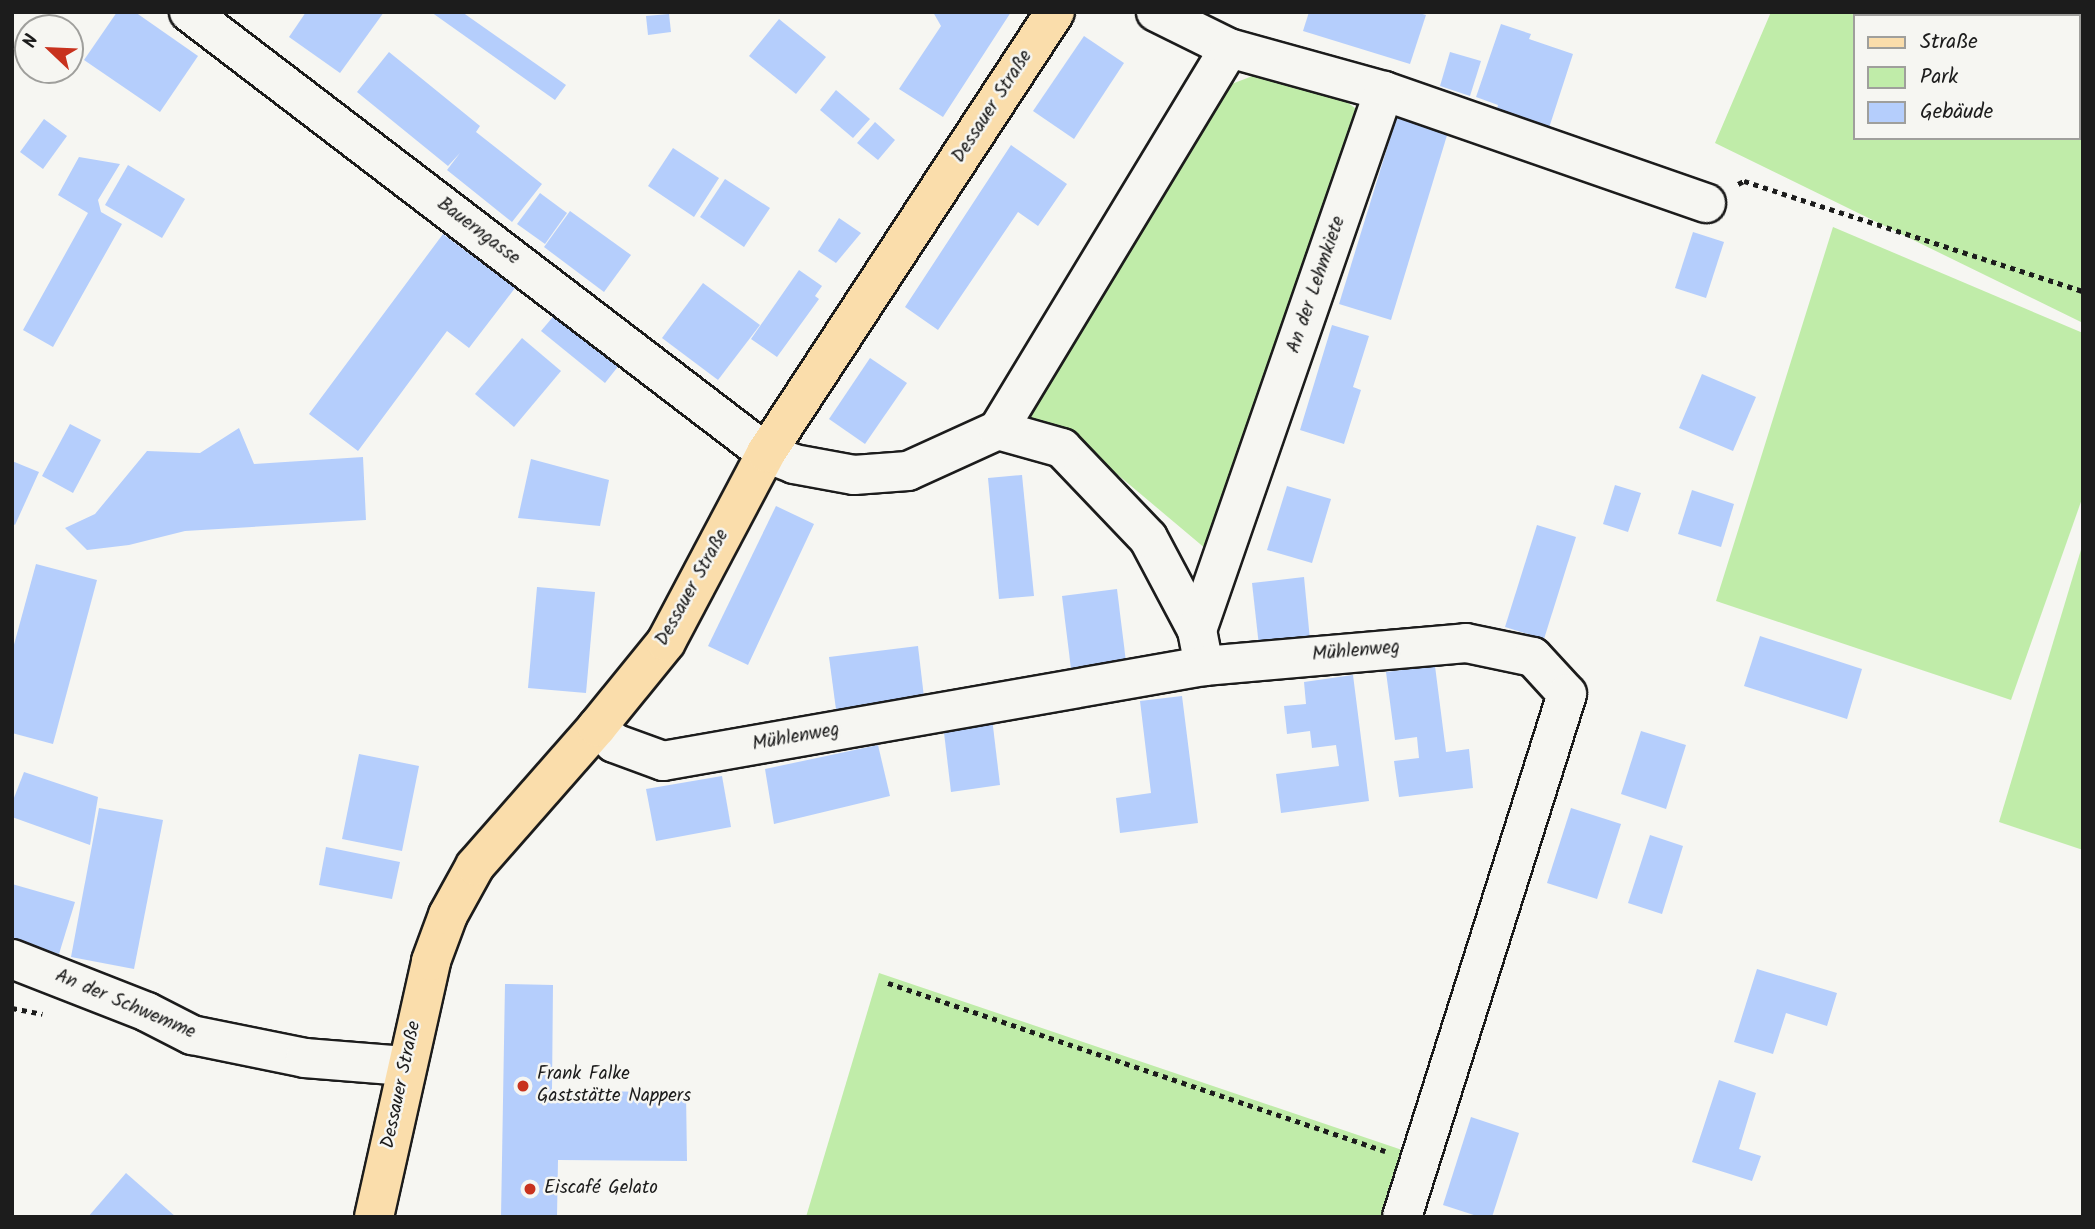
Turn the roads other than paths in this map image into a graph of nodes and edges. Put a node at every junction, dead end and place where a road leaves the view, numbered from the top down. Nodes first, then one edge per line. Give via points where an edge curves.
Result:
1 (190, 12) edge
2 (1055, 12) edge
3 (1156, 12) edge
4 (1229, 48) junction
5 (1384, 91) junction
6 (1706, 203) road end
7 (998, 430) junction
8 (766, 453) junction
9 (1201, 648) junction
10 (597, 727) junction
11 (12, 959) edge
12 (405, 1066) junction
13 (374, 1217) edge
14 (1402, 1217) edge

1 - 8 street, Bauerngasse
2 - 8 main road, Dessauer Straße
3 - 4 street
4 - 5 street
4 - 7 street
5 - 6 street
5 - 9 street, An der Lehmkiete
7 - 8 street via 908,471 853,475 794,464
7 - 9 street via 1062,448 1148,538
8 - 10 main road, Dessauer Straße via 666,642
9 - 10 street, Mühlenweg via 663,761 614,743
9 - 14 street, Mühlenweg via 1466,643 1534,657 1567,694
10 - 12 main road, Dessauer Straße via 475,866 448,915 431,961
11 - 12 street, An der Schwemme via 147,1012 192,1035 305,1058
12 - 13 main road, Dessauer Straße

